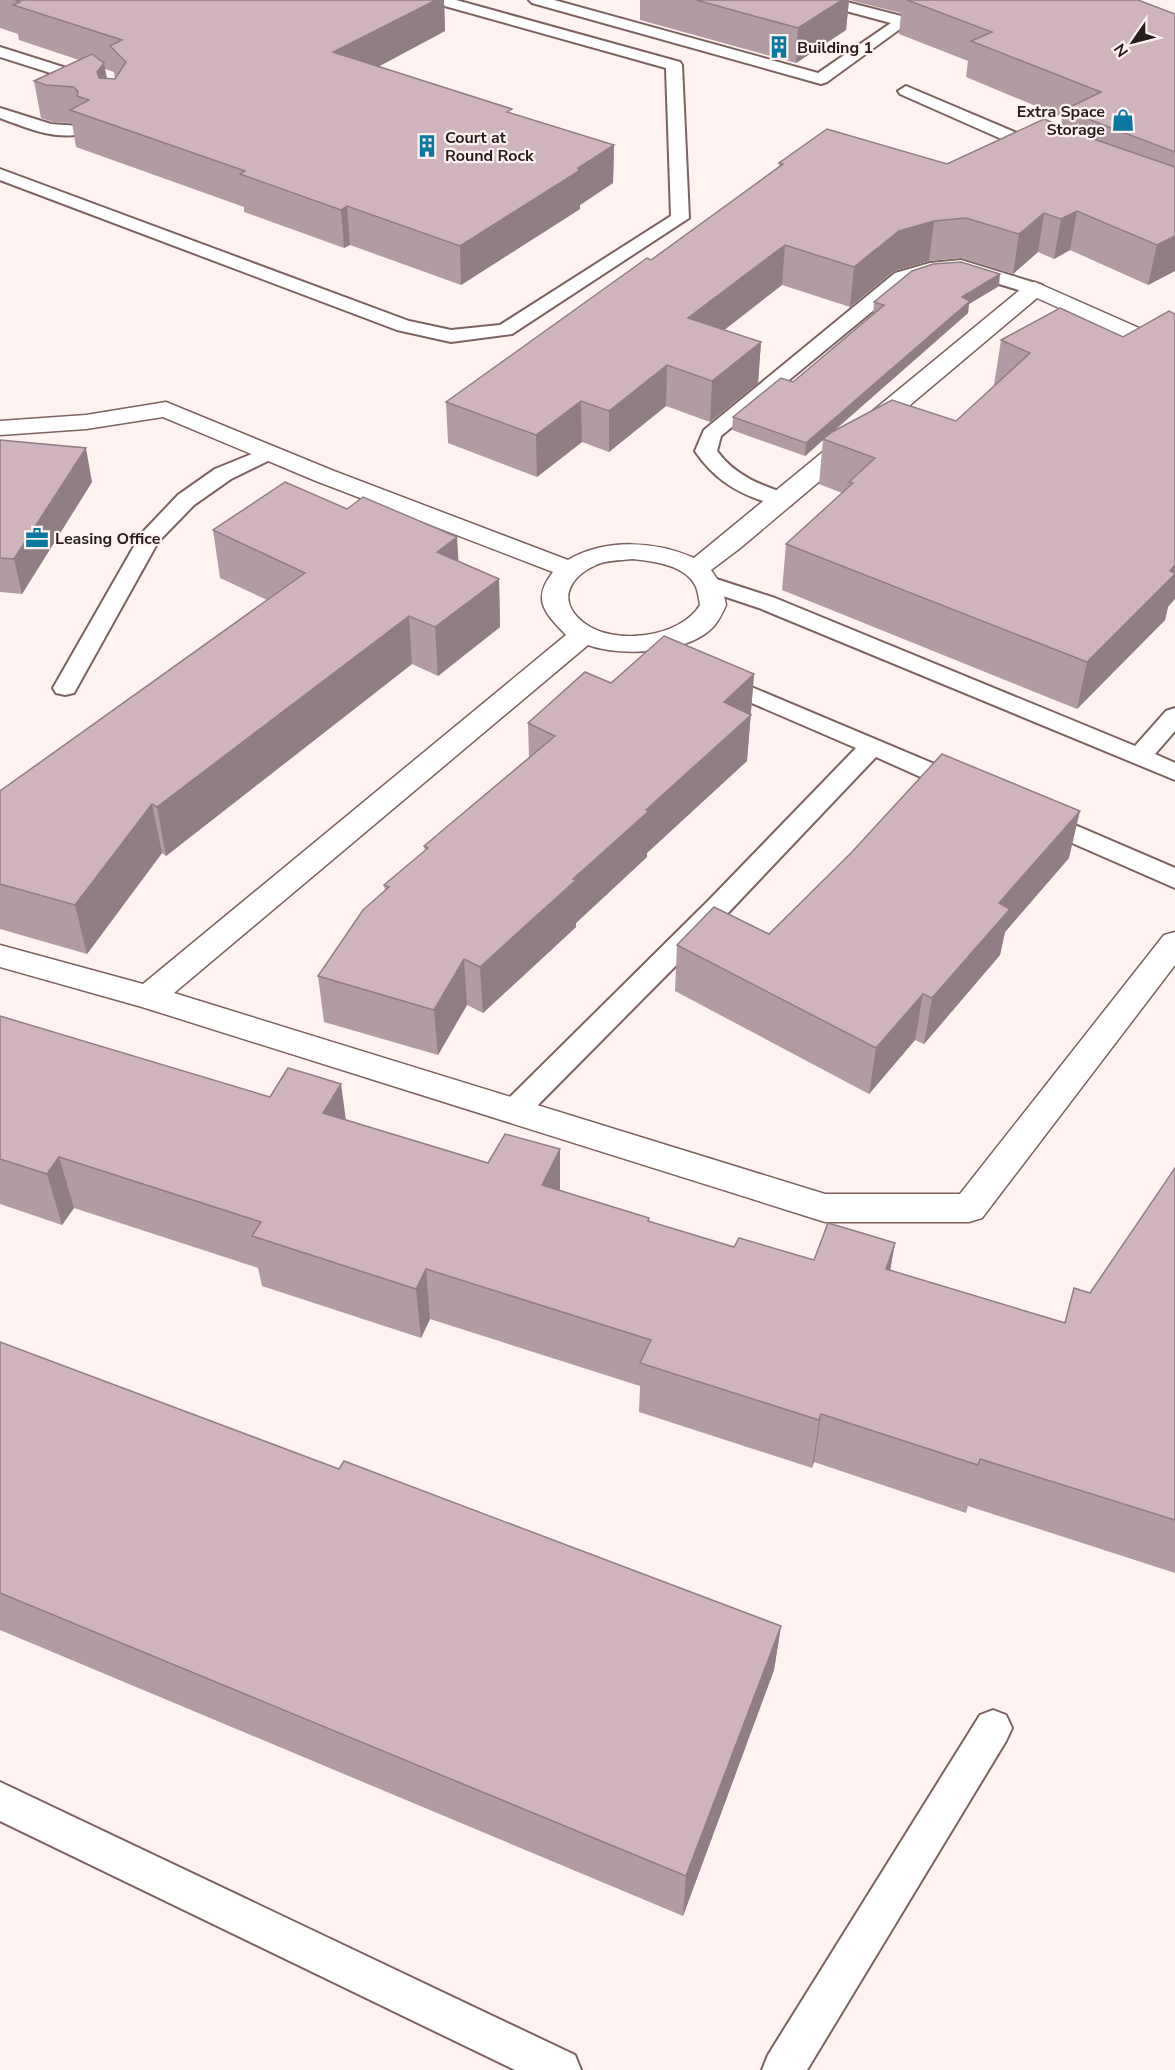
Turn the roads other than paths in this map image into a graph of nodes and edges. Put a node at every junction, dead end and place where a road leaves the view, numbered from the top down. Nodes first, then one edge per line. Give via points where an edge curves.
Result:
1 (439, 0) edge
2 (537, 0) edge
3 (821, 0) edge
4 (0, 52) edge
5 (108, 87) edge
6 (906, 91) dead end
7 (0, 113) edge
8 (74, 130) edge
9 (1058, 157) edge
10 (0, 174) edge
11 (1035, 289) junction
12 (1166, 323) edge
13 (1140, 337) junction
14 (1175, 353) edge
15 (0, 428) edge
16 (269, 453) junction
17 (783, 500) junction
18 (571, 570) junction
19 (701, 576) junction
20 (584, 634) junction
21 (636, 645) junction
22 (65, 688) dead end
23 (1175, 716) edge
24 (872, 746) junction
25 (1139, 758) junction
26 (1175, 772) edge
27 (980, 793) edge
28 (1013, 807) edge
29 (1175, 879) edge
30 (1175, 944) edge
31 (0, 956) edge
32 (148, 997) junction
33 (514, 1111) junction
34 (993, 1728) dead end
35 (0, 1801) edge
36 (560, 2070) edge
37 (783, 2070) edge

1 - 10 lane via 674,65 680,218 504,330 451,336 404,326
2 - 3 lane via 821,79 909,21
4 - 5 lane
6 - 9 lane
7 - 8 lane via 49,129
11 - 13 street
11 - 17 street
11 - 17 lane via 961,266 902,277 711,434 706,451 717,468 744,487
12 - 13 street
13 - 14 street
15 - 16 street via 86,422 166,409
16 - 18 street
16 - 22 lane via 223,474 186,500 149,539
17 - 19 street via 730,544
18 - 19 street via 595,557 633,551 671,558
18 - 20 street via 558,583 554,594 556,606 562,618
19 - 21 street via 713,601 708,615 697,627 670,639
19 - 25 lane
20 - 21 street
20 - 32 street
21 - 24 lane
23 - 25 lane
24 - 27 lane
24 - 33 lane
25 - 26 lane
28 - 29 lane
30 - 33 street via 969,1208 825,1208
31 - 32 street
32 - 33 street
34 - 37 lane
35 - 36 lane

